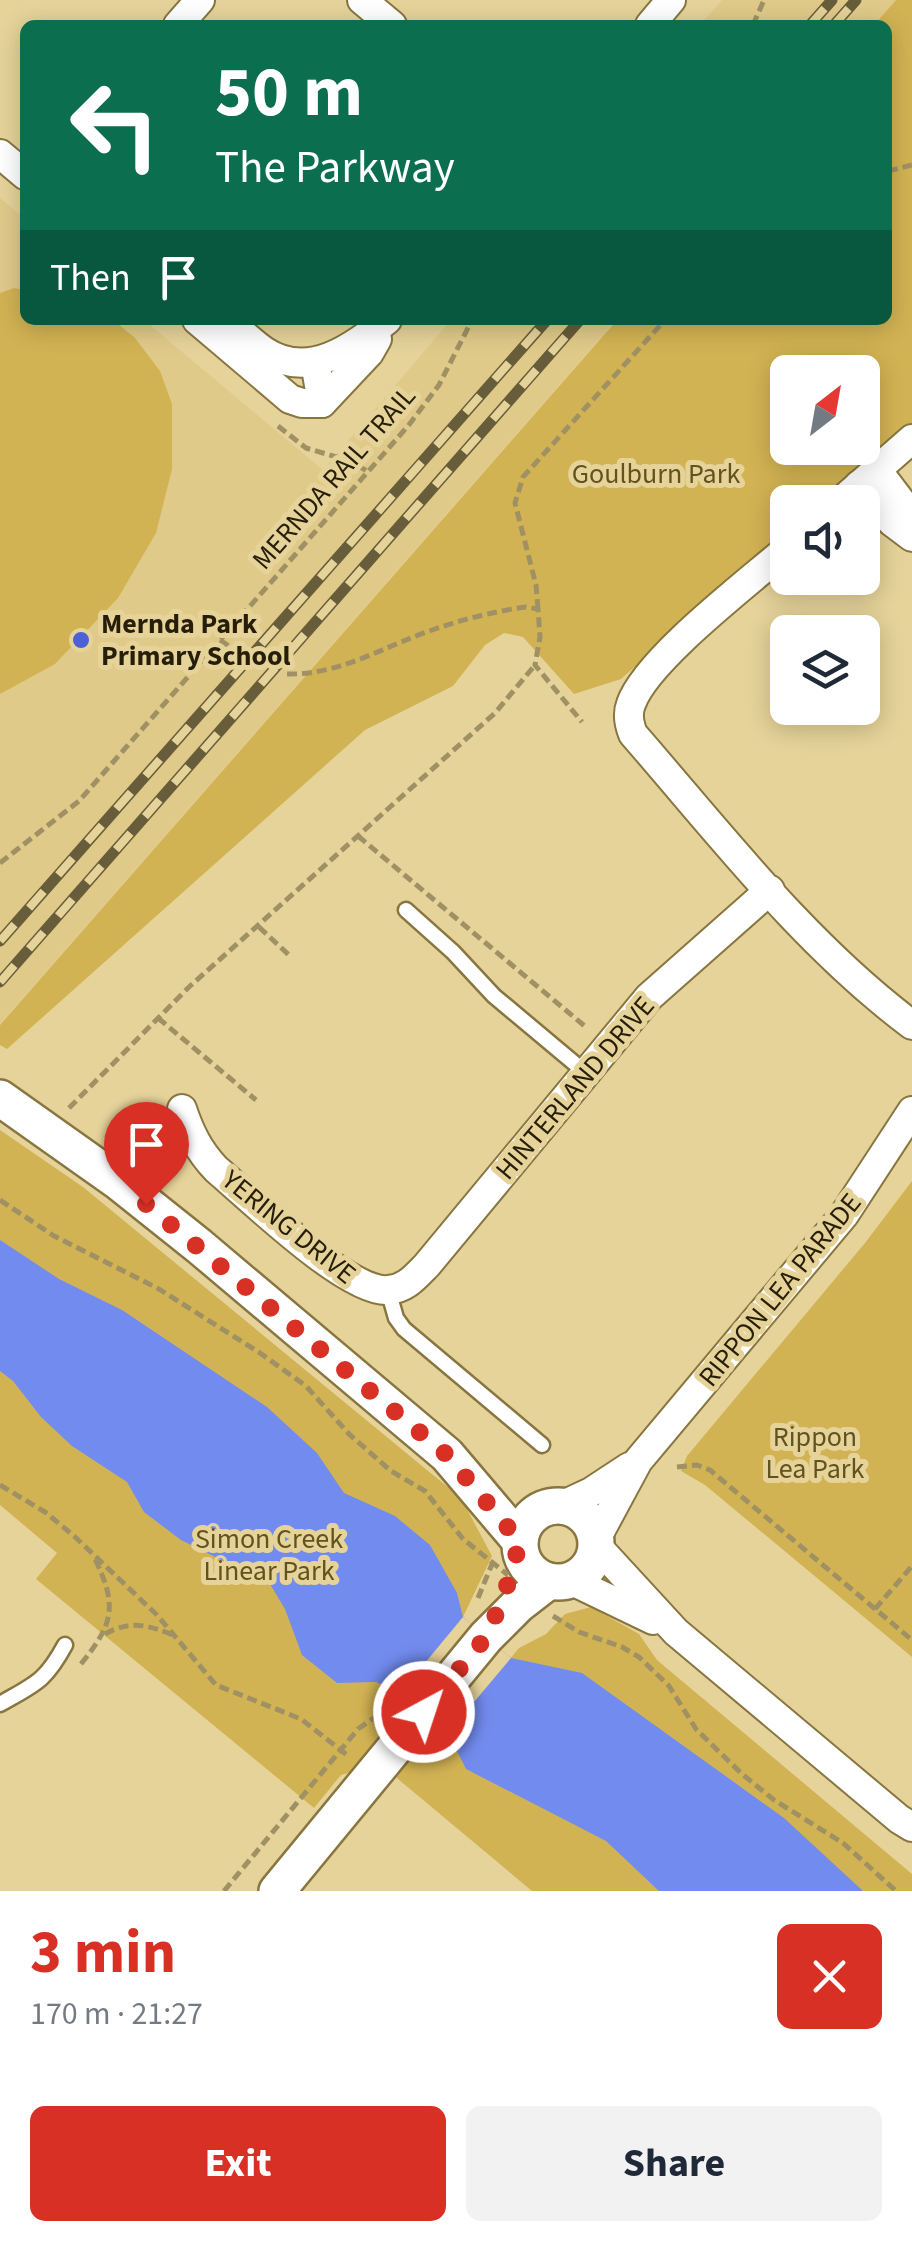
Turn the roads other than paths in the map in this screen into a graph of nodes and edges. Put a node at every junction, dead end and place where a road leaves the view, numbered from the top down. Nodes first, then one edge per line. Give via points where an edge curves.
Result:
1 (200, 0) edge
2 (362, 0) edge
3 (672, 0) edge
4 (182, 20) edge
5 (386, 20) edge
6 (654, 20) edge
7 (0, 130) edge
8 (20, 147) edge
9 (0, 154) edge
10 (20, 171) edge
11 (203, 325) edge
12 (234, 325) edge
13 (381, 325) edge
14 (384, 325) edge
15 (315, 362) junction
16 (322, 403) junction
17 (912, 440) edge
18 (860, 485) edge
19 (880, 498) edge
20 (880, 509) edge
21 (912, 516) edge
22 (912, 537) edge
23 (770, 564) edge
24 (770, 890) junction
25 (406, 910) dead end
26 (912, 1025) edge
27 (586, 1073) junction
28 (0, 1098) edge
29 (182, 1109) dead end
30 (912, 1111) edge
31 (388, 1290) junction
32 (542, 1445) dead end
33 (447, 1455) junction
34 (638, 1460) junction
35 (554, 1507) junction
36 (596, 1542) junction
37 (527, 1569) junction
38 (676, 1632) junction
39 (65, 1644) dead end
40 (0, 1704) edge
41 (912, 1827) edge
42 (277, 1891) edge

1 - 4 street
2 - 5 street
3 - 6 street
7 - 8 street
9 - 10 street
11 - 16 street via 290,399
12 - 15 street via 276,357
13 - 15 street via 346,352
14 - 16 street via 369,353
15 - 16 street
17 - 18 street
19 - 21 street
20 - 22 street
23 - 24 street via 652,669 630,707 629,724
24 - 26 street via 829,955
24 - 27 street, HINTERLAND DRIVE via 649,997
25 - 27 lane
27 - 31 street, HINTERLAND DRIVE via 427,1265 410,1282
28 - 33 street via 133,1193
29 - 31 street, YERING DRIVE via 201,1153 216,1169 344,1274
30 - 34 street, RIPPON LEA PARADE via 844,1216
31 - 32 lane, YERING DRIVE via 404,1329
33 - 35 street via 513,1494
33 - 37 street
34 - 35 street, RIPPON LEA PARADE
34 - 36 street, RIPPON LEA PARADE
35 - 36 street via 584,1516
35 - 37 street via 528,1520
36 - 37 street via 588,1567
36 - 38 street
37 - 38 street
37 - 42 street via 406,1710 371,1776
38 - 41 street
39 - 40 lane via 36,1686

